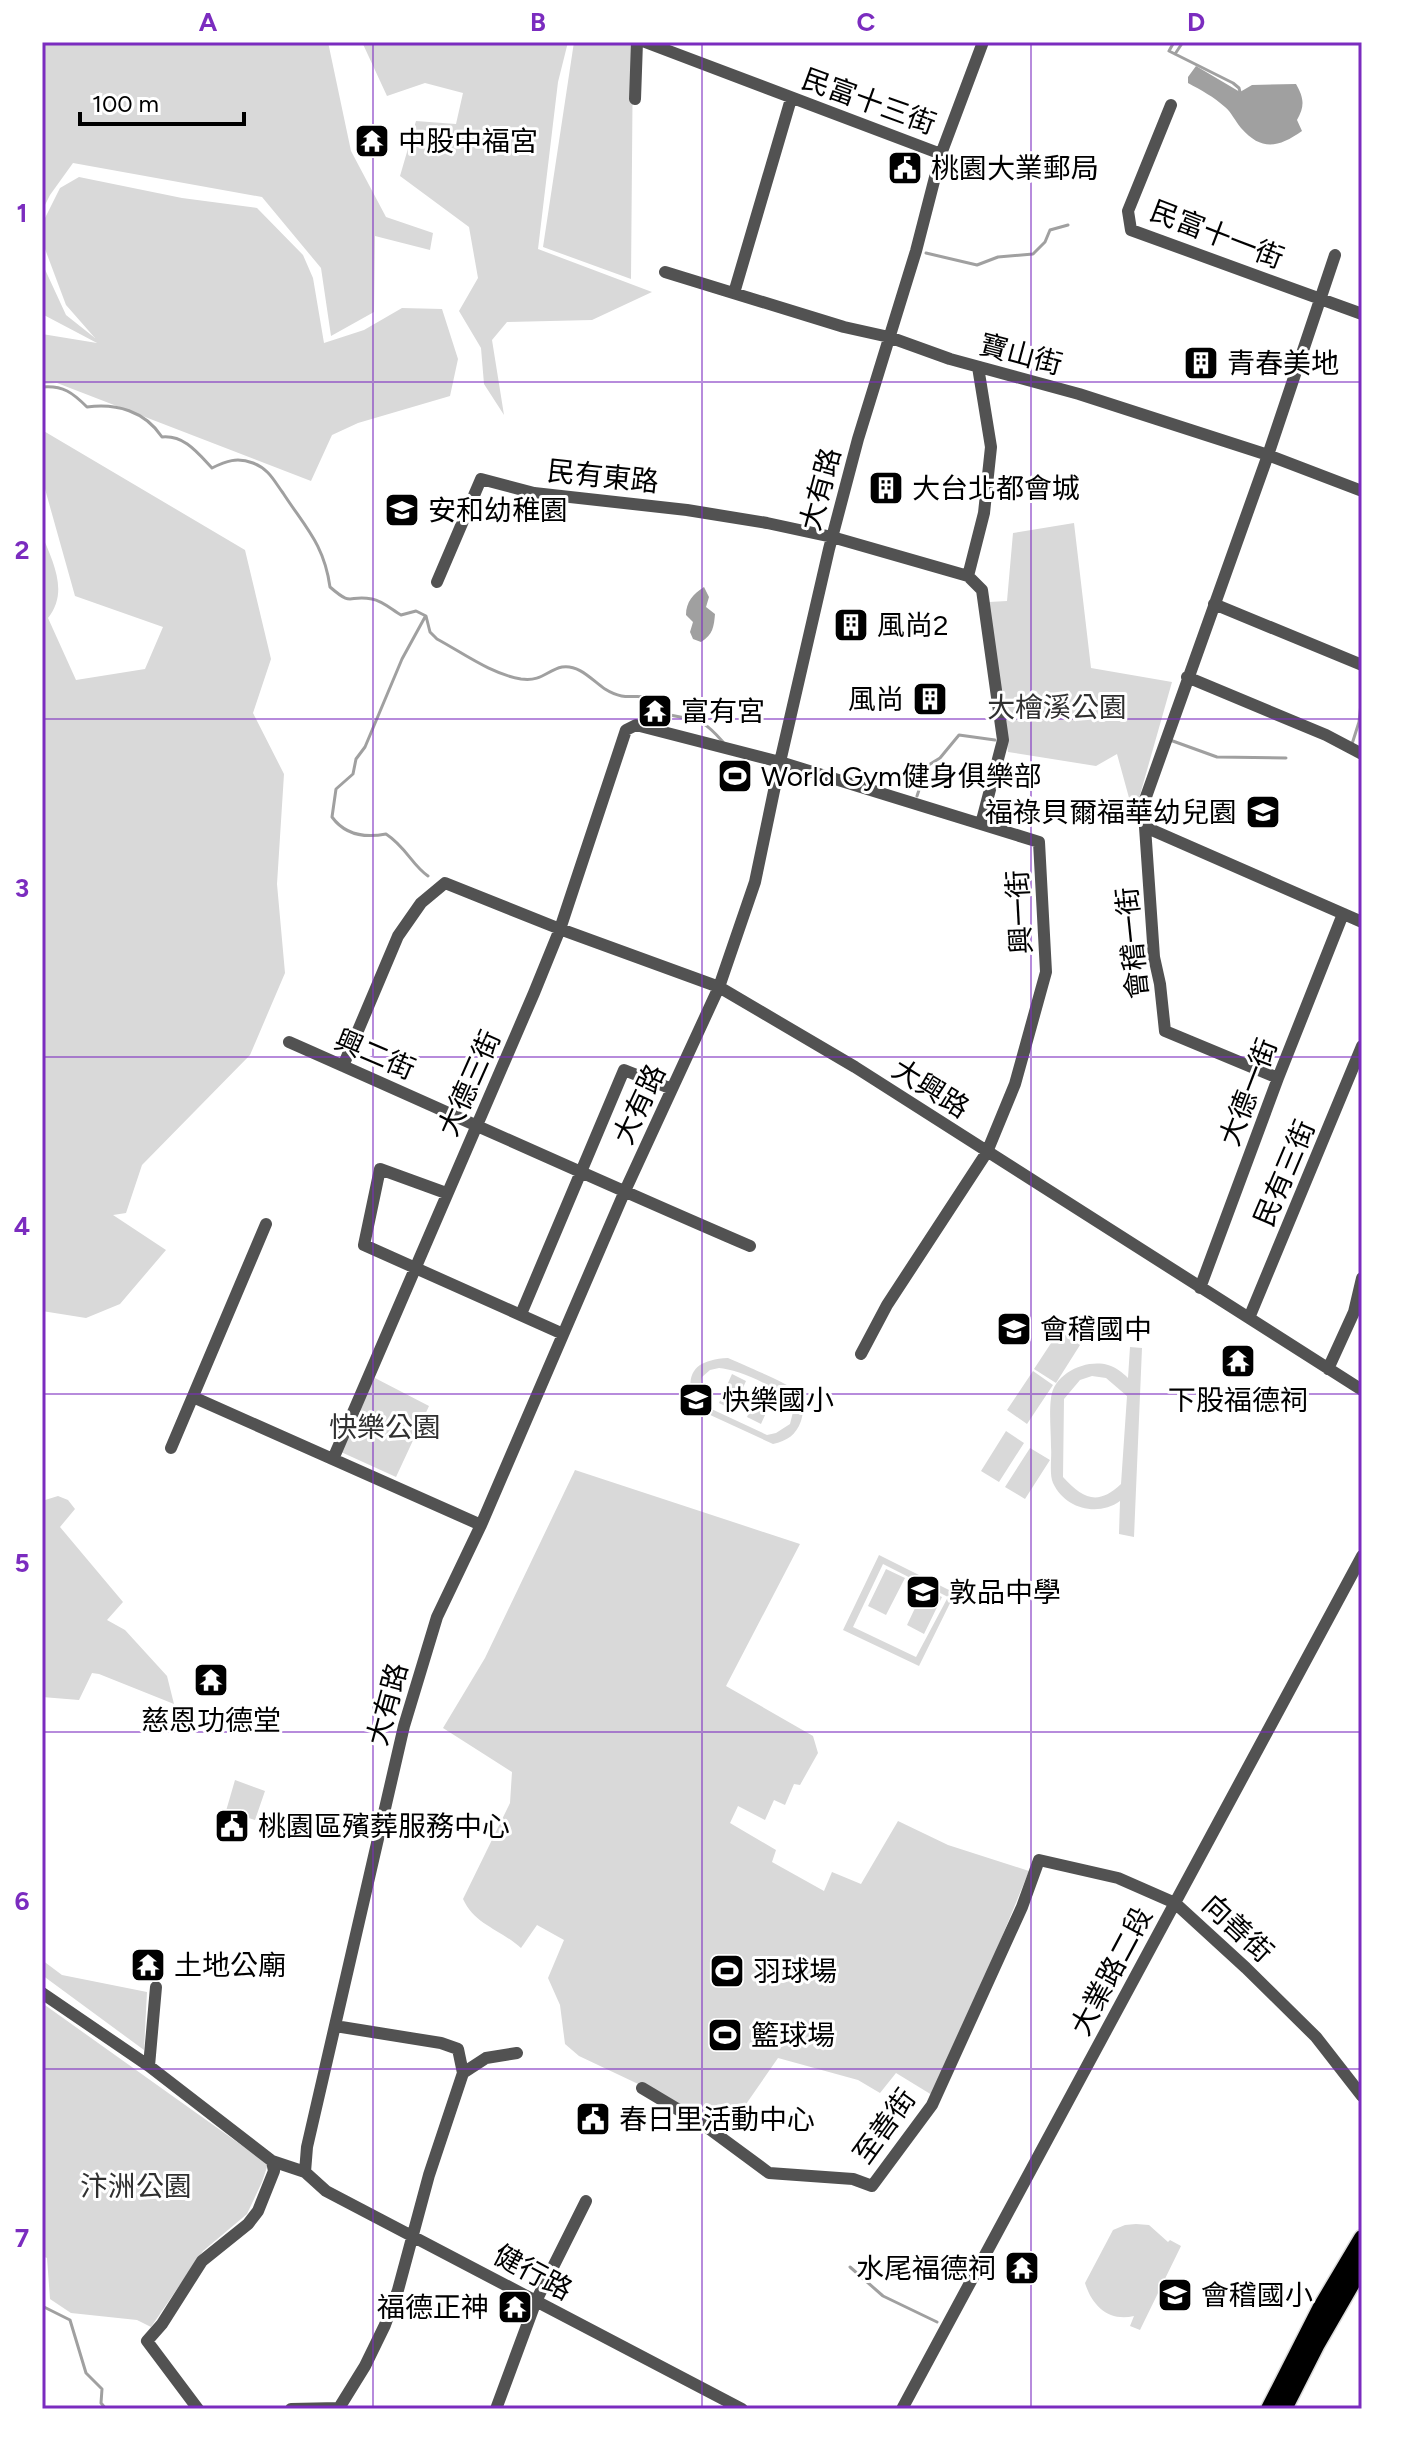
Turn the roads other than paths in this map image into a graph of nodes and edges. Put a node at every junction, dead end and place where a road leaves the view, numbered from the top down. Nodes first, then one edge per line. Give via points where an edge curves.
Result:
1 (637, 42) edge
2 (645, 42) edge
3 (983, 42) edge
4 (635, 99) dead end
5 (791, 99) junction
6 (1171, 105) dead end
7 (941, 154) junction
8 (1335, 255) dead end
9 (665, 272) dead end
10 (734, 293) junction
11 (1319, 298) junction
12 (1362, 314) edge
13 (889, 337) junction
14 (978, 367) junction
15 (1268, 455) junction
16 (1362, 491) edge
17 (832, 537) junction
18 (968, 576) junction
19 (437, 582) dead end
20 (1214, 604) junction
21 (1362, 665) edge
22 (1187, 677) junction
23 (636, 725) joint
24 (1362, 754) edge
25 (780, 762) junction
26 (981, 824) junction
27 (1145, 827) junction
28 (1343, 914) junction
29 (1362, 922) edge
30 (560, 929) junction
31 (719, 987) junction
32 (289, 1042) dead end
33 (1362, 1046) edge
34 (343, 1066) junction
35 (1278, 1078) junction
36 (672, 1089) junction
37 (476, 1124) junction
38 (987, 1152) junction
39 (580, 1173) junction
40 (446, 1193) junction
41 (624, 1193) junction
42 (266, 1224) dead end
43 (750, 1246) dead end
44 (414, 1267) junction
45 (1362, 1278) edge
46 (1200, 1288) junction
47 (521, 1314) junction
48 (1249, 1318) junction
49 (563, 1334) junction
50 (861, 1354) dead end
51 (1328, 1369) junction
52 (1362, 1390) edge
53 (193, 1397) junction
54 (171, 1448) dead end
55 (333, 1459) junction
56 (481, 1525) junction
57 (1362, 1556) edge
58 (1039, 1860) joint
59 (1175, 1903) junction
60 (156, 1987) dead end
61 (42, 1993) edge
62 (335, 2026) junction
63 (517, 2053) dead end
64 (149, 2066) junction
65 (463, 2073) junction
66 (642, 2088) dead end
67 (1362, 2096) edge
68 (272, 2161) junction
69 (305, 2172) junction
70 (586, 2201) dead end
71 (413, 2236) junction
72 (1362, 2238) edge
73 (1362, 2266) edge
74 (536, 2301) junction
75 (198, 2409) edge
76 (291, 2409) edge
77 (496, 2409) edge
78 (742, 2409) edge
79 (902, 2409) edge
80 (1269, 2409) edge
81 (1284, 2409) edge

1 - 4 street
2 - 5 street, 民富十三街
3 - 7 street, 大有路
5 - 7 street, 民富十三街
5 - 10 street
6 - 11 street, 民富十一街 via 1128,211 1131,230
7 - 13 street, 大有路
8 - 11 street, 會稽一街
9 - 10 street, 寶山街
10 - 13 street, 寶山街
11 - 12 street, 民富十一街
11 - 15 street, 會稽一街
13 - 14 street, 寶山街
13 - 17 street, 大有路
14 - 15 street, 寶山街
14 - 18 street via 991,447 984,513
15 - 16 street, 寶山街
15 - 20 street, 會稽一街
17 - 18 street
17 - 19 street, 民有東路 via 687,510 534,493 481,479
17 - 25 street, 大有路
18 - 26 street via 982,590 1003,740
20 - 21 street
20 - 22 street, 會稽一街
22 - 24 street
22 - 27 street, 會稽一街 via 1142,808
23 - 25 street, 興一街
23 - 30 street, 大德三街 via 626,730
25 - 26 street, 興一街
25 - 31 street, 大有路 via 755,882
26 - 38 street, 興一街 via 1039,842 1046,972 1024,1058
27 - 28 street
27 - 35 street, 會稽一街 via 1165,1031
28 - 29 street
28 - 35 street, 大德一街
30 - 31 street, 大興路
30 - 34 street, 大興路 via 445,883 421,903 398,936
30 - 37 street, 大德三街
31 - 36 street, 大有路
31 - 38 street, 大興路
32 - 34 street, 興二街
33 - 48 street, 民有三街
34 - 37 street, 興二街
35 - 46 street, 大德一街
36 - 39 street via 624,1070
36 - 41 street, 大有路
37 - 39 street, 興二街
37 - 40 street, 大德三街
38 - 46 street, 大興路
38 - 50 street, 興一街
39 - 41 street, 興二街
39 - 47 street
40 - 44 street, 大德三街
40 - 44 street via 380,1169 364,1245
41 - 43 street, 興二街
41 - 49 street, 大有路
42 - 53 street
44 - 47 street
44 - 55 street, 大德三街
45 - 51 street via 1354,1312
46 - 48 street, 大興路
47 - 49 street
48 - 51 street, 大興路
49 - 56 street, 大有路
51 - 52 street, 大興路
53 - 54 street
53 - 55 street
55 - 56 street
56 - 62 street, 大有路 via 437,1617 404,1726
57 - 59 street, 大業路二段
58 - 59 street, 向善街 via 1118,1878
58 - 66 street, 至善街 via 932,2105 872,2186 853,2179 769,2173
59 - 67 street, 向善街 via 1316,2037
59 - 79 street, 大業路二段
60 - 64 street
61 - 64 street, 健行路
62 - 65 street via 458,2049
62 - 69 street, 大有路
63 - 65 street via 486,2058
64 - 68 street, 健行路
65 - 71 street
68 - 69 street, 健行路
68 - 75 street via 274,2171 258,2211 202,2261 147,2341
69 - 71 street, 健行路 via 326,2191
70 - 74 street
71 - 74 street, 健行路
71 - 76 street via 385,2325 339,2408
72 - 80 main road
73 - 81 main road
74 - 77 street
74 - 78 street, 健行路

